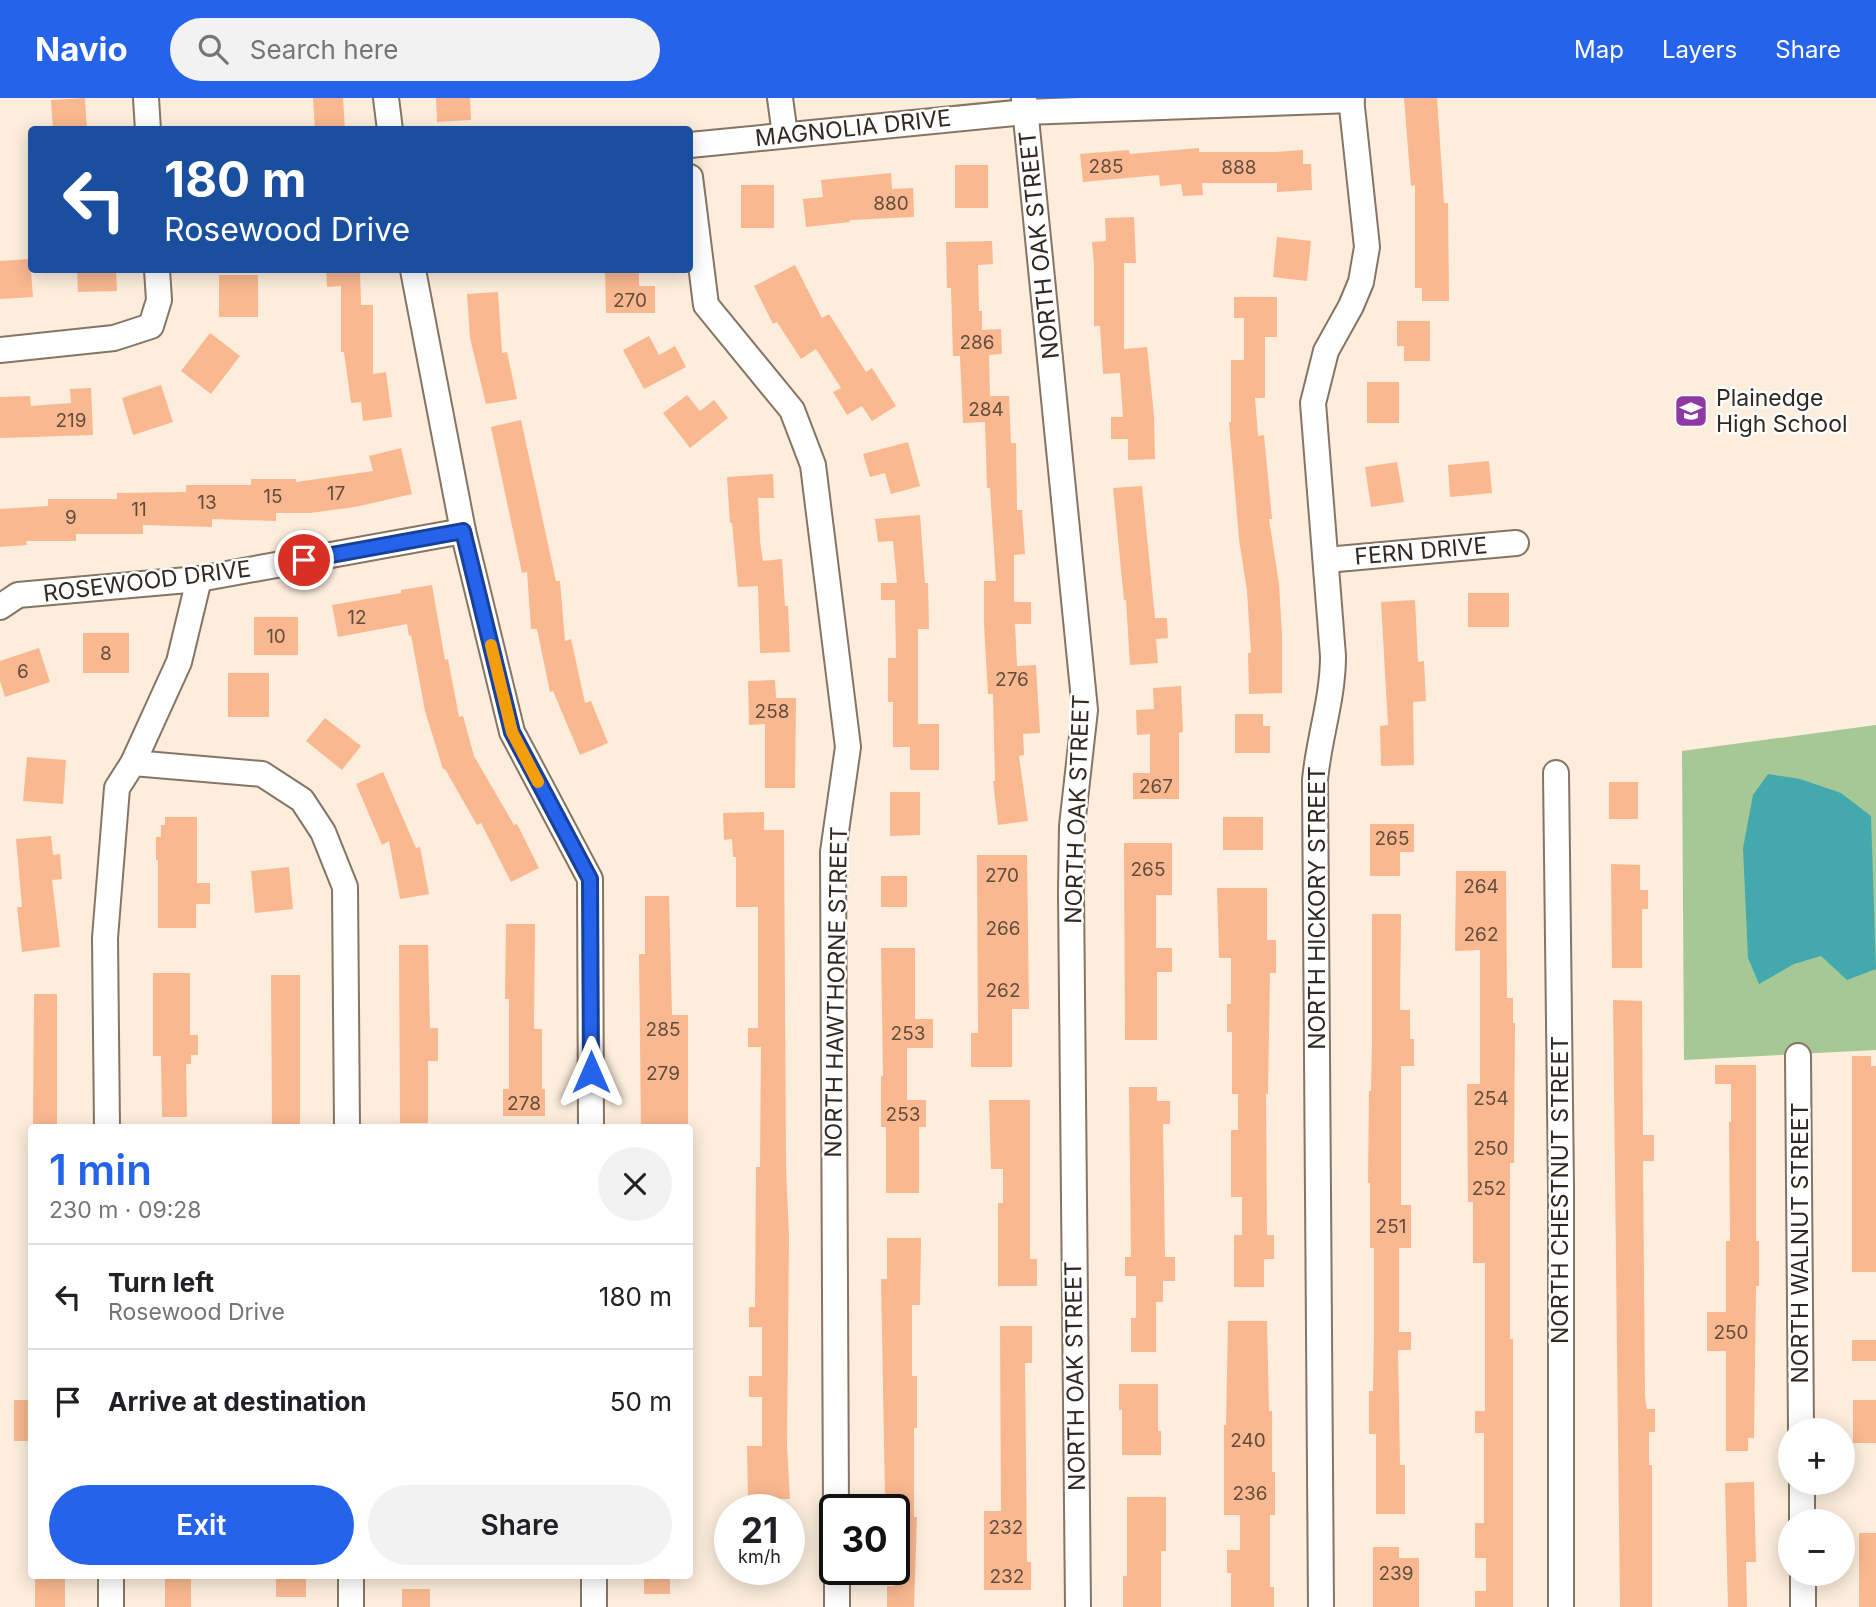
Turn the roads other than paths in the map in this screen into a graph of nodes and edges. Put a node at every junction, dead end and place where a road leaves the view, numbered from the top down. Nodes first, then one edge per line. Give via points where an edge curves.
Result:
1 (146, 98) edge
2 (386, 98) edge
3 (780, 98) edge
4 (1352, 99) edge
5 (1024, 105) edge
6 (148, 126) edge
7 (390, 126) edge
8 (785, 135) junction
9 (693, 145) edge
10 (693, 201) edge
11 (157, 273) edge
12 (414, 273) edge
13 (0, 350) edge
14 (463, 531) junction
15 (1516, 543) dead end
16 (1326, 560) junction
17 (199, 579) junction
18 (0, 607) edge
19 (133, 763) junction
20 (1556, 774) dead end
21 (1798, 1056) dead end
22 (107, 1124) edge
23 (347, 1124) edge
24 (591, 1124) edge
25 (1801, 1418) edge
26 (836, 1494) edge
27 (111, 1579) edge
28 (351, 1579) edge
29 (594, 1579) edge
30 (836, 1585) edge
31 (1802, 1586) edge
32 (111, 1607) edge
33 (351, 1607) edge
34 (594, 1607) edge
35 (837, 1607) edge
36 (1077, 1607) edge
37 (1321, 1607) edge
38 (1561, 1607) edge
39 (1803, 1607) edge

1 - 6 street
2 - 7 street
3 - 8 street
4 - 5 street, MAGNOLIA DRIVE
4 - 16 street, NORTH HICKORY STREET via 1367,247 1361,282 1326,351 1313,403
5 - 8 street, MAGNOLIA DRIVE
5 - 36 street, NORTH OAK STREET via 1085,710 1071,866
8 - 9 street, MAGNOLIA DRIVE
10 - 26 street, NORTH HAWTHORNE STREET via 706,305 792,410 813,465 848,747 833,852
11 - 13 street via 159,300 151,326 114,338
12 - 14 street
14 - 17 street, ROSEWOOD DRIVE
14 - 24 street via 512,732 590,879
15 - 16 street, FERN DRIVE
16 - 37 street, NORTH HICKORY STREET via 1333,687 1315,780
17 - 18 street, ROSEWOOD DRIVE via 18,595
17 - 19 street via 178,662
19 - 22 street via 117,788 105,938
19 - 23 street via 262,774 302,800 323,832 345,887
20 - 38 street, NORTH CHESTNUT STREET
21 - 25 street, NORTH WALNUT STREET
27 - 32 street
28 - 33 street
29 - 34 street
30 - 35 street
31 - 39 street

